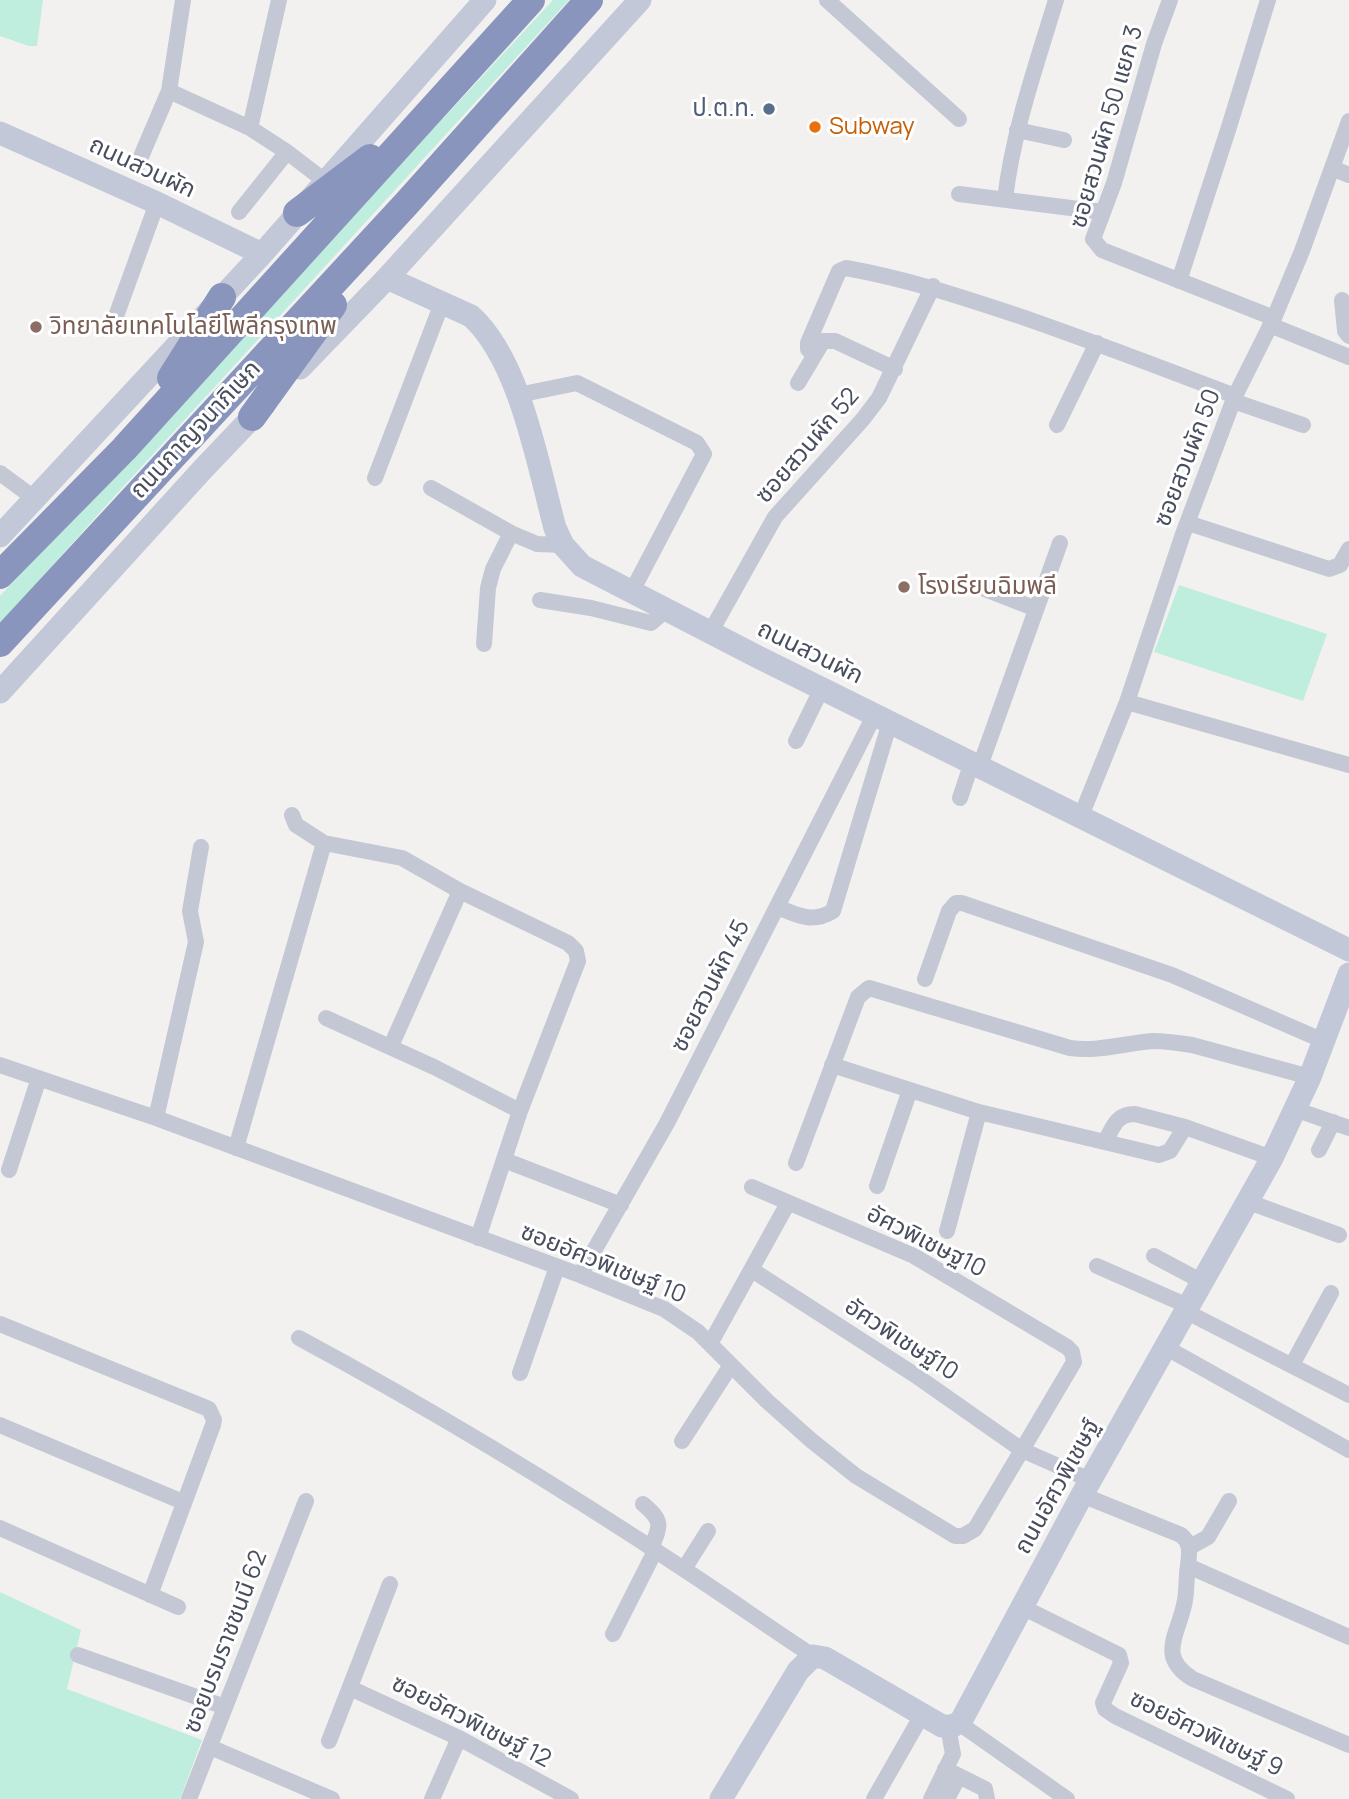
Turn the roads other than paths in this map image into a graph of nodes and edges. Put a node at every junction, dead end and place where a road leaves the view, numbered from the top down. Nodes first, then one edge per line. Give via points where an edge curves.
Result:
1 (184, 0) edge
2 (279, 0) edge
3 (485, 0) edge
4 (589, 0) edge
5 (640, 0) edge
6 (827, 0) edge
7 (1056, 0) edge
8 (1170, 0) edge
9 (1268, 0) edge
10 (529, 2) edge
11 (169, 91) junction
12 (423, 119) junction
13 (959, 120) dead end
14 (1349, 121) edge
15 (250, 128) junction
16 (1017, 130) junction
17 (0, 132) edge
18 (1064, 140) dead end
19 (286, 152) junction
20 (137, 166) dead end
21 (1332, 169) junction
22 (1349, 175) edge
23 (325, 181) junction
24 (959, 194) dead end
25 (1005, 199) junction
26 (157, 203) junction
27 (407, 203) junction
28 (239, 212) dead end
29 (1103, 212) junction
30 (297, 214) junction
31 (262, 254) junction
32 (387, 278) junction
33 (1178, 281) junction
34 (933, 286) junction
35 (222, 297) junction
36 (1342, 300) dead end
37 (442, 303) junction
38 (115, 319) dead end
39 (1272, 321) junction
40 (1349, 336) edge
41 (1097, 343) junction
42 (814, 356) junction
43 (1349, 357) edge
44 (895, 369) junction
45 (798, 383) dead end
46 (518, 395) junction
47 (1234, 398) junction
48 (252, 417) junction
49 (1057, 425) dead end
50 (1303, 425) dead end
51 (132, 440) junction
52 (0, 473) edge
53 (375, 478) dead end
54 (431, 488) dead end
55 (34, 498) junction
56 (1188, 523) junction
57 (511, 533) junction
58 (0, 536) edge
59 (1060, 543) dead end
60 (563, 545) junction
61 (1349, 549) edge
62 (4, 570) edge
63 (980, 587) dead end
64 (631, 593) junction
65 (540, 600) dead end
66 (666, 610) junction
67 (1036, 610) junction
68 (710, 633) junction
69 (0, 643) edge
70 (484, 644) dead end
71 (822, 688) junction
72 (0, 692) edge
73 (1126, 702) junction
74 (883, 718) junction
75 (796, 741) dead end
76 (976, 764) junction
77 (1349, 765) edge
78 (960, 798) dead end
79 (292, 815) dead end
80 (1081, 816) junction
81 (324, 843) junction
82 (201, 847) dead end
83 (460, 891) junction
84 (776, 906) junction
85 (1349, 950) edge
86 (1349, 974) edge
87 (925, 979) dead end
88 (326, 1018) dead end
89 (1324, 1041) junction
90 (390, 1046) junction
91 (0, 1065) edge
92 (832, 1065) junction
93 (1310, 1077) junction
94 (39, 1078) junction
95 (910, 1090) junction
96 (1294, 1110) junction
97 (520, 1111) junction
98 (979, 1112) junction
99 (156, 1118) junction
100 (1333, 1122) junction
101 (1185, 1127) junction
102 (1349, 1128) edge
103 (1105, 1142) junction
104 (236, 1147) junction
105 (1319, 1150) dead end
106 (1272, 1158) junction
107 (504, 1160) junction
108 (796, 1163) dead end
109 (9, 1170) dead end
110 (877, 1186) dead end
111 (752, 1188) dead end
112 (1246, 1201) junction
113 (788, 1203) junction
114 (621, 1205) junction
115 (947, 1231) dead end
116 (1339, 1235) dead end
117 (478, 1238) junction
118 (1154, 1256) dead end
119 (1097, 1266) dead end
120 (557, 1267) junction
121 (752, 1270) junction
122 (580, 1275) junction
123 (1201, 1281) junction
124 (1331, 1293) dead end
125 (1186, 1308) junction
126 (0, 1324) edge
127 (299, 1338) dead end
128 (710, 1344) junction
129 (1165, 1347) junction
130 (731, 1364) junction
131 (1292, 1365) junction
132 (520, 1373) dead end
133 (1349, 1395) edge
134 (0, 1424) edge
135 (681, 1441) dead end
136 (1022, 1450) junction
137 (1349, 1450) edge
138 (1086, 1488) junction
139 (306, 1501) dead end
140 (1229, 1501) dead end
141 (183, 1502) junction
142 (643, 1504) dead end
143 (0, 1528) edge
144 (708, 1531) dead end
145 (1190, 1547) junction
146 (653, 1550) junction
147 (1188, 1566) junction
148 (684, 1569) junction
149 (390, 1584) dead end
150 (150, 1595) junction
151 (178, 1607) dead end
152 (1022, 1607) junction
153 (613, 1634) dead end
154 (1349, 1637) edge
155 (79, 1655) dead end
156 (813, 1656) junction
157 (350, 1688) junction
158 (225, 1707) junction
159 (922, 1715) junction
160 (954, 1724) junction
161 (459, 1738) junction
162 (329, 1741) dead end
163 (1349, 1745) edge
164 (210, 1747) junction
165 (952, 1773) junction
166 (304, 1793) edge
167 (723, 1798) edge
168 (188, 1799) edge
169 (332, 1799) edge
170 (432, 1799) edge
171 (571, 1799) edge
172 (874, 1799) edge
173 (931, 1799) edge
174 (947, 1799) edge
175 (987, 1799) edge
176 (1067, 1799) edge
177 (1287, 1799) edge

1 - 11 street
2 - 15 street
3 - 23 street
4 - 27 highway, ถนนกาญจนาภิเษก
5 - 32 street
6 - 13 street
7 - 16 street
8 - 29 street, ซอยสวนผัก 50 แยก 3
9 - 33 street
10 - 12 highway, ถนนกาญจนาภิเษก
11 - 15 street
11 - 20 street
12 - 30 highway
12 - 51 highway, ถนนกาญจนาภิเษก
14 - 21 street, ซอยสวนผัก 50
15 - 19 street
16 - 18 street
16 - 25 street
17 - 26 street, ถนนสวนผัก
19 - 23 street
19 - 28 street
21 - 22 street
21 - 39 street, ซอยสวนผัก 50
23 - 30 street
24 - 25 street
25 - 29 street
26 - 31 street, ถนนสวนผัก
26 - 38 street
27 - 48 highway
27 - 69 highway, ถนนกาญจนาภิเษก
29 - 33 street, ซอยสวนผัก 50 แยก 3 via 1093,239 1097,246
30 - 31 street
31 - 35 street
32 - 37 street, ถนนสวนผัก
32 - 48 street
33 - 39 street, ซอยสวนผัก 50 แยก 3
34 - 41 street
34 - 42 street via 840,270 808,343
34 - 44 street, ซอยสวนผัก 52
35 - 51 highway
35 - 55 street
36 - 40 street
37 - 46 street, ถนนสวนผัก via 483,326
37 - 53 street
39 - 43 street, ซอยสวนผัก 50 แยก 3
39 - 47 street, ซอยสวนผัก 50
41 - 47 street
41 - 49 street
42 - 44 street via 823,341 835,341
42 - 45 street
44 - 68 street, ซอยสวนผัก 52 via 873,408 775,517
46 - 60 street, ถนนสวนผัก
46 - 64 street via 578,383 697,443 704,451
47 - 50 street
47 - 56 street, ซอยสวนผัก 50
48 - 72 street
51 - 62 highway, ถนนกาญจนาภิเษก
52 - 55 street
54 - 57 street
55 - 58 street
56 - 61 street via 1329,569 1340,565
56 - 73 street, ซอยสวนผัก 50
57 - 60 street via 537,544
57 - 70 street via 488,588
59 - 67 street
60 - 64 street, ถนนสวนผัก via 582,566
63 - 67 street
64 - 66 street, ถนนสวนผัก
65 - 66 street via 651,623
66 - 68 street, ถนนสวนผัก
67 - 76 street
68 - 71 street, ถนนสวนผัก
71 - 74 street, ถนนสวนผัก
71 - 75 street
73 - 77 street
73 - 80 street, ซอยสวนผัก 50
74 - 76 street, ถนนสวนผัก
74 - 84 street, ซอยสวนผัก 45
74 - 84 street via 832,911 807,919
76 - 78 street
76 - 80 street, ถนนสวนผัก
79 - 81 street via 296,825
80 - 85 street, ถนนสวนผัก
81 - 83 street via 402,858
81 - 104 street
82 - 99 street via 190,911 196,942
83 - 90 street
83 - 97 street via 576,951 578,961
84 - 114 street, ซอยสวนผัก 45
86 - 89 street, ถนนอัศวพิเชษฐ์
87 - 89 street via 950,911 962,903 1148,966
88 - 90 street
89 - 93 street, ถนนอัศวพิเชษฐ์
90 - 97 street
91 - 94 street, ซอยอัศวพิเชษฐ์ 10
92 - 93 street via 858,997 869,988 1070,1048 1173,1042
92 - 95 street
92 - 108 street
93 - 96 street, ถนนอัศวพิเชษฐ์
94 - 99 street, ซอยอัศวพิเชษฐ์ 10
94 - 109 street
95 - 98 street
95 - 110 street
96 - 100 street
96 - 106 street, ถนนอัศวพิเชษฐ์
97 - 107 street
98 - 103 street
98 - 115 street
99 - 104 street, ซอยอัศวพิเชษฐ์ 10
100 - 102 street
100 - 105 street
101 - 103 street via 1165,1154
101 - 103 street via 1126,1114 1116,1120
101 - 106 street
104 - 117 street, ซอยอัศวพิเชษฐ์ 10
106 - 112 street, ถนนอัศวพิเชษฐ์
107 - 114 street
107 - 117 street
111 - 113 street, อัศวพิเชษฐ10
112 - 116 street
112 - 123 street, ถนนอัศวพิเชษฐ์
113 - 121 street
113 - 136 street, อัศวพิเชษฐ10 via 914,1256 1072,1352 1074,1362
114 - 122 street, ซอยสวนผัก 45
117 - 120 street, ซอยอัศวพิเชษฐ์ 10
118 - 123 street
119 - 125 street
120 - 122 street, ซอยอัศวพิเชษฐ์ 10
120 - 132 street
121 - 128 street
121 - 136 street, อัศวพิเชษฐ์10
122 - 128 street, ซอยอัศวพิเชษฐ์ 10 via 664,1309
123 - 125 street, ถนนอัศวพิเชษฐ์
124 - 131 street
125 - 129 street, ถนนอัศวพิเชษฐ์
125 - 131 street
126 - 141 street via 209,1409 213,1425
127 - 146 street via 403,1394
128 - 130 street, ซอยอัศวพิเชษฐ์ 10
129 - 137 street
129 - 138 street, ถนนอัศวพิเชษฐ์
130 - 135 street
130 - 136 street, ซอยอัศวพิเชษฐ์ 10 via 856,1476 955,1536 975,1528
131 - 133 street
134 - 141 street
136 - 138 street
138 - 145 street via 1181,1535
138 - 152 street, ถนนอัศวพิเชษฐ์
139 - 158 street, ซอยบรมราชชนนี 62
140 - 145 street via 1208,1537
141 - 150 street
142 - 146 street via 659,1521
143 - 150 street
144 - 148 street
145 - 147 street
146 - 148 street
146 - 153 street
147 - 154 street
147 - 163 street via 1172,1650 1177,1668 1193,1679
148 - 156 street
149 - 157 street
150 - 151 street
152 - 160 street, ถนนอัศวพิเชษฐ์
152 - 177 street, ซอยอัศวพิเชษฐ์ 9 via 1119,1655 1121,1663 1103,1703 1105,1709
155 - 158 street
156 - 159 street via 825,1658
156 - 167 street via 798,1671
157 - 161 street, ซอยอัศวพิเชษฐ์ 12
157 - 162 street
158 - 164 street, ซอยบรมราชชนนี 62
159 - 160 street via 942,1726
159 - 172 street
160 - 165 street
160 - 176 street
161 - 170 street
161 - 171 street, ซอยอัศวพิเชษฐ์ 12
164 - 166 street
164 - 168 street, ซอยบรมราชชนนี 62
165 - 173 street
165 - 174 street
165 - 175 street via 985,1789
166 - 169 street

